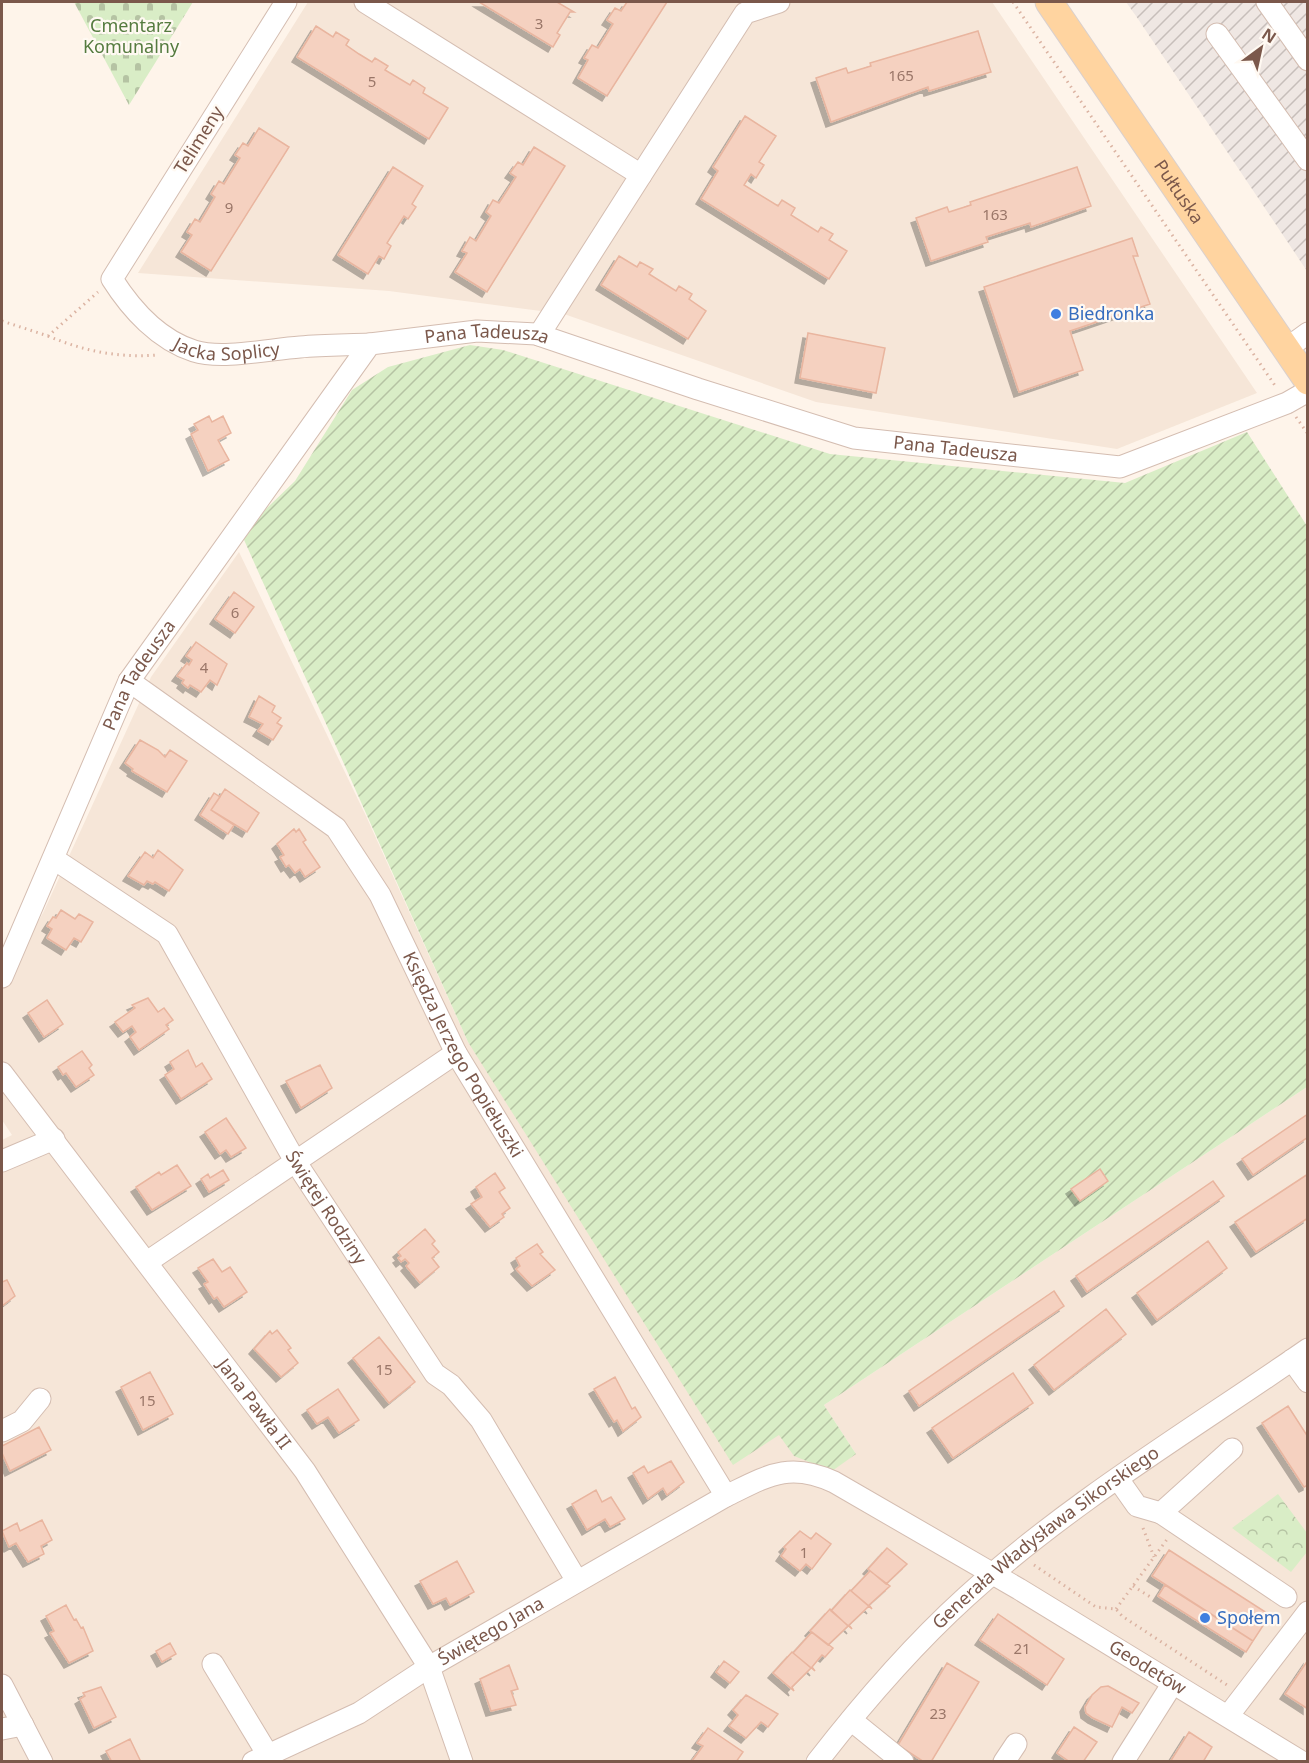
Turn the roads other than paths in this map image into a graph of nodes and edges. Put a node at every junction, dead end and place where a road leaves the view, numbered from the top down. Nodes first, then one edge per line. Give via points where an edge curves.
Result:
1 (286, 2) edge
2 (365, 2) edge
3 (779, 2) edge
4 (1049, 2) edge
5 (1267, 2) edge
6 (1217, 34) dead end
7 (1308, 60) edge
8 (1308, 160) edge
9 (641, 175) junction
10 (112, 279) joint
11 (1308, 333) edge
12 (539, 335) junction
13 (370, 344) junction
14 (1286, 349) junction
15 (1308, 381) edge
16 (1308, 391) edge
17 (129, 681) junction
18 (54, 859) junction
19 (2, 976) edge
20 (456, 1053) junction
21 (2, 1073) edge
22 (54, 1139) junction
23 (2, 1161) edge
24 (295, 1161) junction
25 (147, 1262) junction
26 (1300, 1354) edge
27 (1308, 1382) edge
28 (40, 1399) dead end
29 (2, 1431) edge
30 (1232, 1449) dead end
31 (1118, 1479) junction
32 (726, 1496) junction
33 (1169, 1519) junction
34 (993, 1574) junction
35 (577, 1581) junction
36 (1286, 1597) dead end
37 (1308, 1612) edge
38 (213, 1664) dead end
39 (429, 1666) junction
40 (1173, 1683) junction
41 (2, 1685) edge
42 (1228, 1716) junction
43 (851, 1720) junction
44 (23, 1725) junction
45 (2, 1729) edge
46 (260, 1758) edge
47 (42, 1761) edge
48 (462, 1761) edge
49 (817, 1761) edge
50 (903, 1761) edge
51 (1123, 1761) edge
52 (1302, 1761) edge

1 - 10 street, Telimeny
2 - 9 street
3 - 9 street via 745,13
4 - 14 main road, Pułtuska
5 - 7 street
6 - 8 street
9 - 12 street
10 - 13 street, Jacka Soplicy via 126,302 157,331 193,351 210,354
11 - 14 street
12 - 13 street, Pana Tadeusza via 477,331
12 - 16 street, Pana Tadeusza via 854,438 1120,467 1287,403
13 - 17 street, Pana Tadeusza
14 - 15 main road, Pułtuska
17 - 18 street, Pana Tadeusza
17 - 20 street, Księdza Jerzego Popiełuszki via 336,828 380,895
18 - 19 street, Pana Tadeusza
18 - 24 street, Świętej Rodziny via 167,933
20 - 24 street
20 - 32 street, Księdza Jerzego Popiełuszki
21 - 22 street, Jana Pawła II
22 - 23 street
22 - 25 street, Jana Pawła II
24 - 25 street
24 - 35 street, Świętej Rodziny via 435,1374 451,1385 482,1420
25 - 39 street, Jana Pawła II via 305,1471
26 - 27 street
26 - 31 street, Generała Władysława Sikorskiego
28 - 29 street via 22,1421
30 - 33 street
31 - 33 street via 1137,1506
31 - 34 street, Generała Władysława Sikorskiego
32 - 34 street, Geodetów via 783,1471 816,1474
32 - 35 street, Świętego Jana
33 - 36 street
34 - 40 street, Geodetów
34 - 43 street, Generała Władysława Sikorskiego via 939,1623
35 - 39 street, Świętego Jana
37 - 42 street
38 - 46 street
39 - 46 street, Świętego Jana via 359,1713
39 - 48 street, Jana Pawła II
40 - 42 street, Geodetów
40 - 51 street
41 - 44 street
42 - 52 street, Geodetów
43 - 49 street, Generała Władysława Sikorskiego
43 - 50 street
44 - 45 street
44 - 47 street

